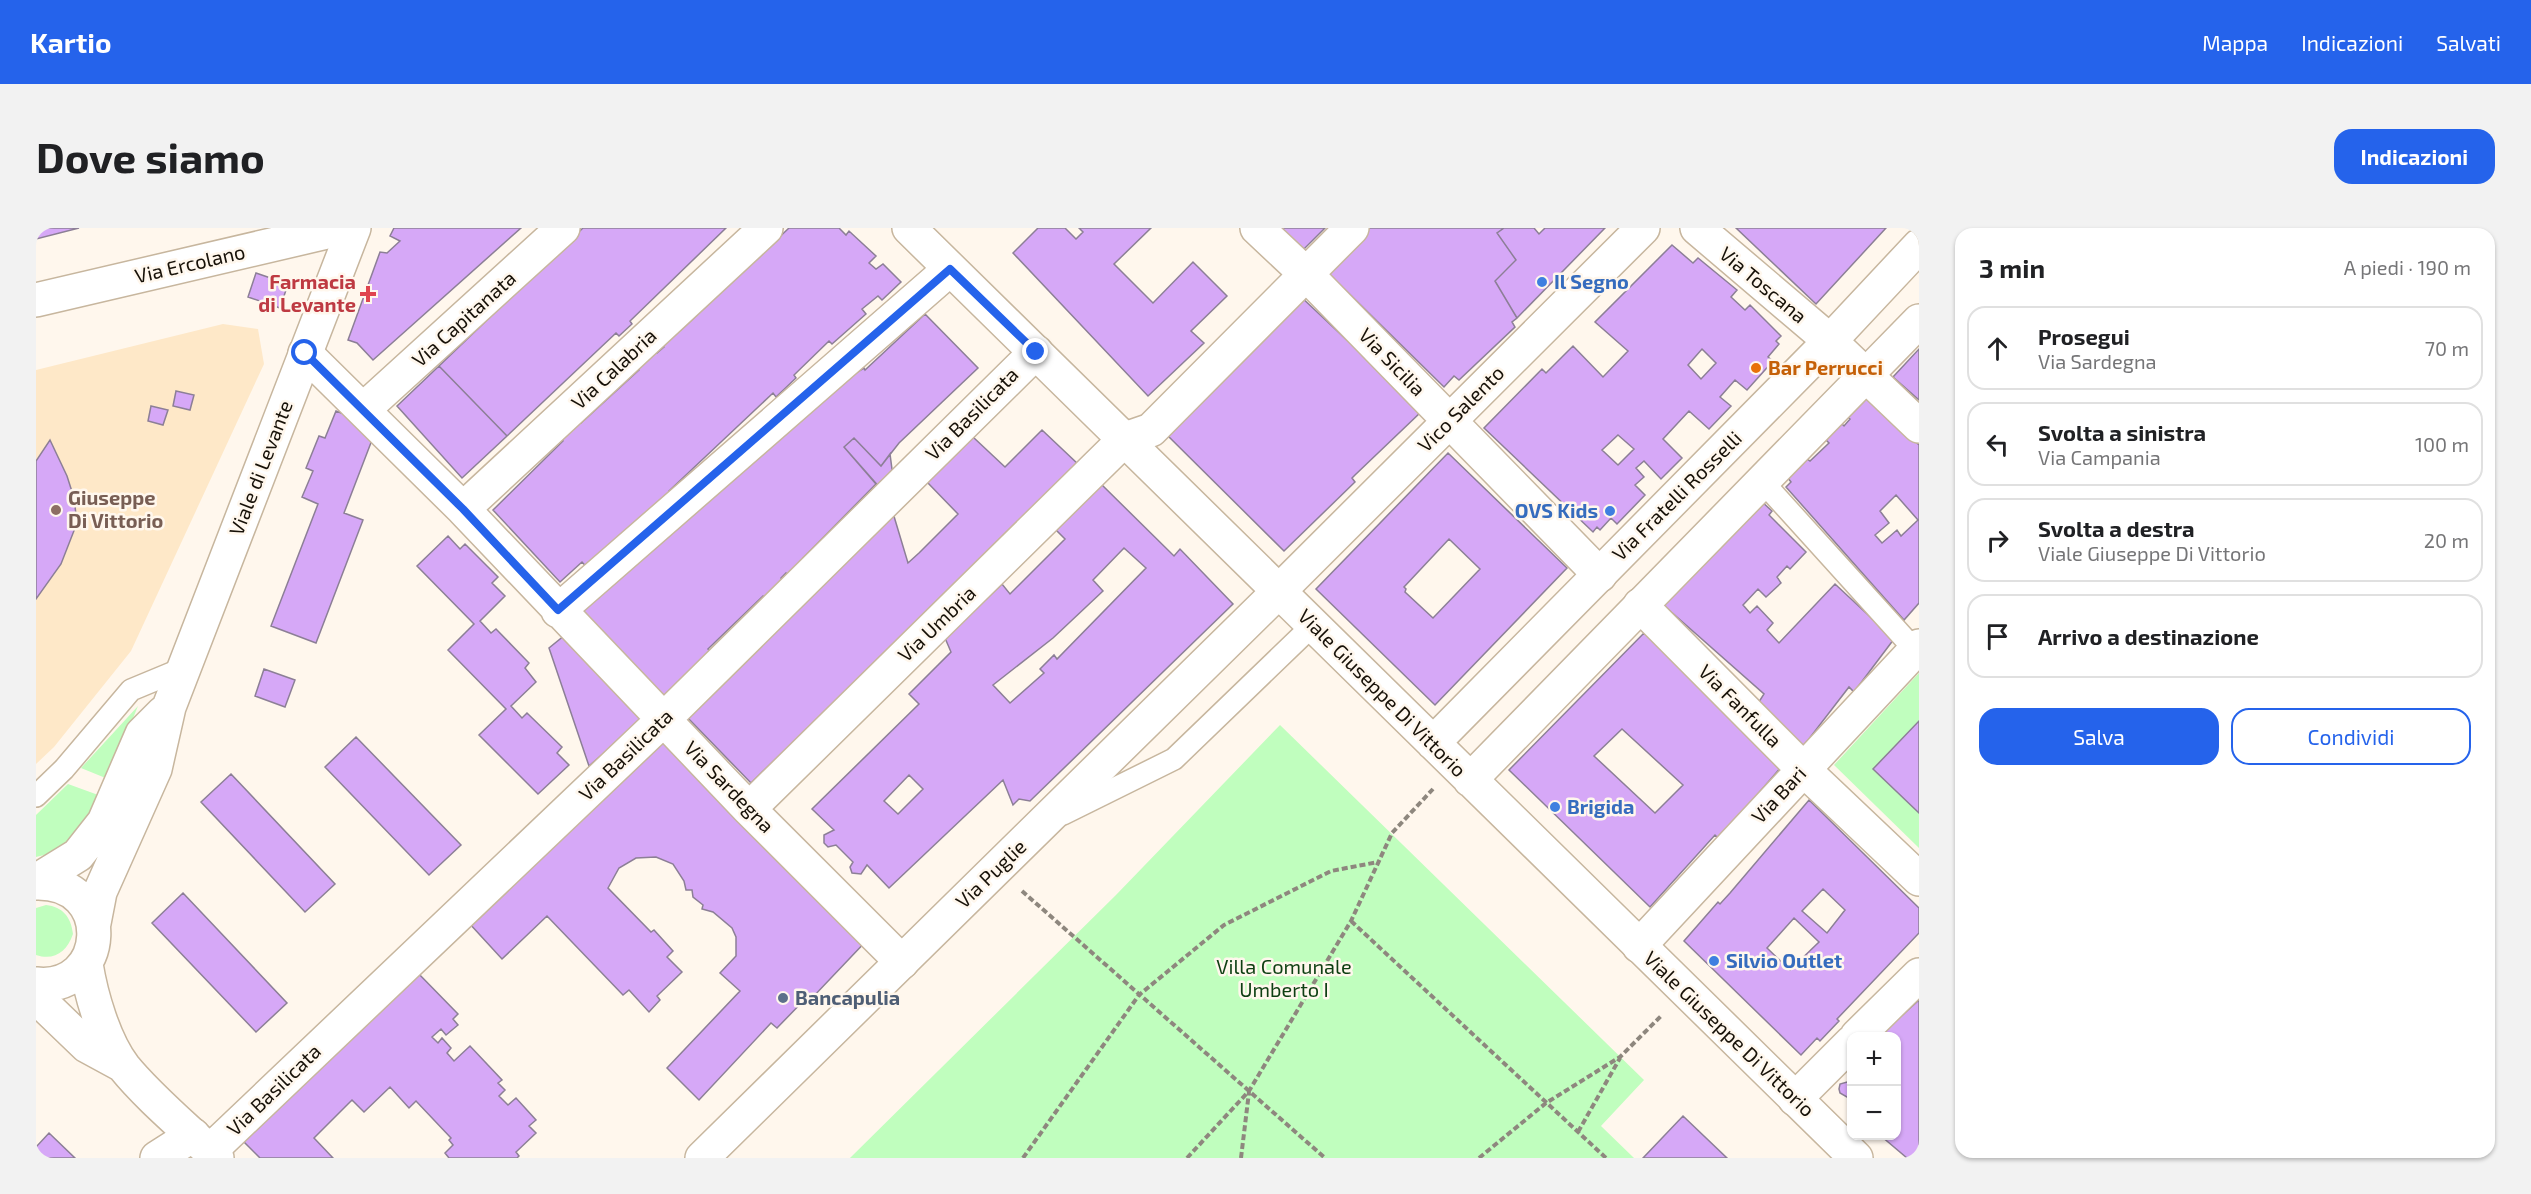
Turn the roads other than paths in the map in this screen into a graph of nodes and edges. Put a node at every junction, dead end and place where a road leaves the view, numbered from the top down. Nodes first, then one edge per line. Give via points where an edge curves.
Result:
1 (344, 228) edge
2 (354, 228) edge
3 (563, 228) edge
4 (766, 228) edge
5 (909, 228) edge
6 (1257, 228) edge
7 (1352, 228) edge
8 (1643, 228) edge
9 (1697, 228) edge
10 (1919, 246) edge
11 (950, 269) junction
12 (1307, 275) junction
13 (36, 300) edge
14 (1919, 321) edge
15 (1830, 341) junction
16 (1036, 352) junction
17 (305, 353) junction
18 (1866, 374) junction
19 (364, 409) junction
20 (1449, 421) junction
21 (1919, 426) edge
22 (1125, 439) junction
23 (1762, 481) junction
24 (463, 509) junction
25 (1600, 575) junction
26 (1279, 591) junction
27 (1640, 605) junction
28 (558, 610) junction
29 (1313, 625) junction
30 (1912, 642) edge
31 (184, 668) junction
32 (169, 707) junction
33 (664, 718) junction
34 (1453, 763) junction
35 (1803, 769) junction
36 (36, 796) edge
37 (748, 808) junction
38 (1041, 825) junction
39 (1919, 879) edge
40 (36, 882) edge
41 (94, 923) junction
42 (1639, 946) junction
43 (902, 962) junction
44 (86, 963) junction
45 (1919, 975) edge
46 (36, 984) edge
47 (36, 997) edge
48 (1861, 1032) edge
49 (1847, 1046) edge
50 (122, 1065) junction
51 (1795, 1099) junction
52 (206, 1148) edge
53 (158, 1158) edge
54 (702, 1158) edge
55 (1856, 1158) edge

1 - 13 street, Via Ercolano
2 - 17 street, Viale di Levante
3 - 19 street, Via Capitanata
4 - 24 street, Via Calabria
5 - 11 street, Viale Giuseppe Di Vittorio
6 - 12 street, Via Sicilia
7 - 12 street
8 - 20 street, Vico Salento
9 - 15 street, Via Toscana
10 - 15 street, Via Fratelli Rosselli
11 - 16 street, Viale Giuseppe Di Vittorio
11 - 28 street
12 - 20 street, Via Sicilia
12 - 22 street via 1151,430
14 - 18 street
15 - 18 street, Via Toscana
15 - 25 street, Via Fratelli Rosselli
16 - 22 street, Viale Giuseppe Di Vittorio
16 - 33 street, Via Basilicata
17 - 19 street, Via Sardegna
17 - 31 street, Viale di Levante
18 - 21 street, Via Toscana
18 - 23 street
19 - 24 street, Via Sardegna
20 - 25 street, Via Sicilia
20 - 26 street, Vico Salento
22 - 26 street, Viale Giuseppe Di Vittorio
22 - 37 street, Via Umbria
23 - 27 street
23 - 30 lane
24 - 28 street, Via Sardegna
25 - 34 street, Via Fratelli Rosselli
26 - 29 street, Viale Giuseppe Di Vittorio
26 - 38 street, Via Puglie
27 - 34 street
27 - 35 street, Via Fanfulla
28 - 33 street, Via Sardegna
29 - 34 street, Viale Giuseppe Di Vittorio
29 - 38 lane via 1173,759
30 - 35 street, Via Bari
31 - 32 street, Viale di Levante
31 - 36 lane via 131,690
32 - 40 street, Viale di Levante via 142,734 104,822 78,855
32 - 41 street, Viale di Levante via 155,769 100,892
33 - 37 street, Via Sardegna
33 - 52 street, Via Basilicata
34 - 42 street, Viale Giuseppe Di Vittorio
35 - 39 street, Via Fanfulla
35 - 42 street, Via Bari
37 - 43 street, Via Sardegna
38 - 43 street, Via Puglie
40 - 41 street via 65,886 78,895
41 - 44 street, Viale di Levante via 92,951
42 - 51 street, Viale Giuseppe Di Vittorio
43 - 54 street, Via Puglie
44 - 46 street via 61,982
44 - 50 street via 91,993
45 - 48 street
47 - 50 street via 87,1046
49 - 51 street
50 - 52 street
51 - 55 street, Viale Giuseppe Di Vittorio
52 - 53 street, Via Basilicata

